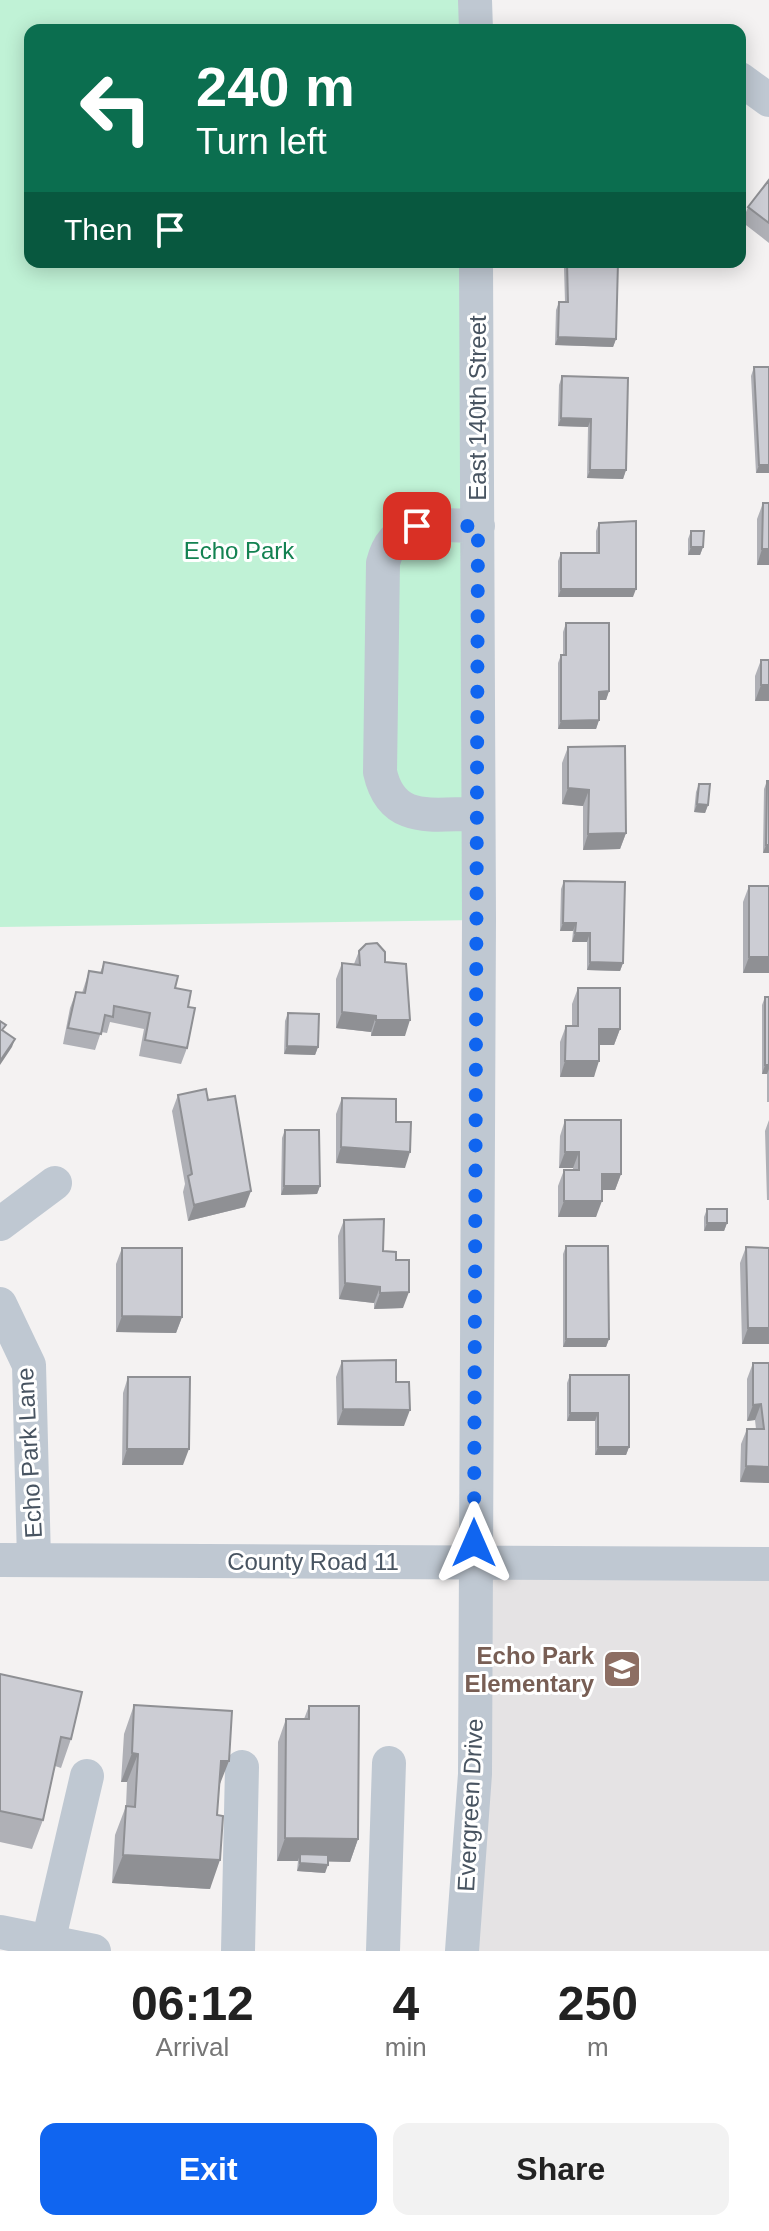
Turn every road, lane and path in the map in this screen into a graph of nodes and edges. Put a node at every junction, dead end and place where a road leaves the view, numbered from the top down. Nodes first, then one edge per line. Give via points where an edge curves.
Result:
1 (475, 0) edge
2 (476, 24) edge
3 (746, 83) edge
4 (769, 100) edge
5 (476, 268) edge
6 (478, 526) junction
7 (478, 814) junction
8 (55, 1183) dead end
9 (0, 1224) edge
10 (0, 1304) edge
11 (0, 1560) edge
12 (34, 1560) junction
13 (474, 1562) junction
14 (769, 1564) edge
15 (389, 1763) dead end
16 (242, 1767) dead end
17 (87, 1776) dead end
18 (0, 1932) edge
19 (47, 1946) edge
20 (94, 1951) edge
21 (238, 1951) edge
22 (383, 1951) edge
23 (462, 1951) edge

1 - 2 street
3 - 4 street
5 - 6 street, East 140th Street
6 - 7 street, East 140th Street
6 - 7 street via 417,526 388,543 383,563 380,772 384,792 408,812
7 - 13 street, East 140th Street
8 - 9 street
10 - 12 street, Echo Park Lane via 29,1365
11 - 12 street, County Road 11
12 - 13 street, County Road 11
13 - 14 street, County Road 11
13 - 23 street, Evergreen Drive via 475,1774
15 - 22 street
16 - 21 street
17 - 19 street
18 - 19 street
19 - 20 street

